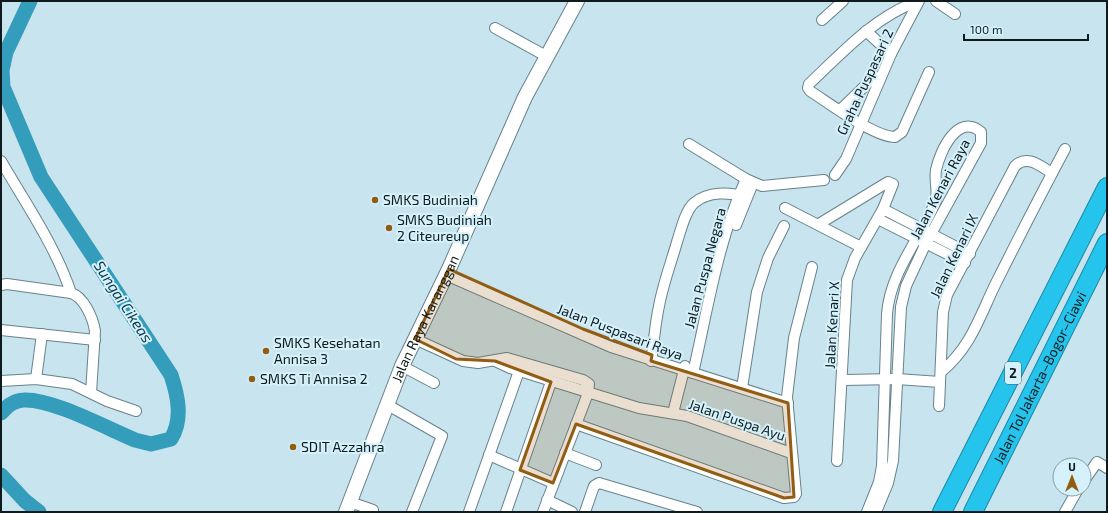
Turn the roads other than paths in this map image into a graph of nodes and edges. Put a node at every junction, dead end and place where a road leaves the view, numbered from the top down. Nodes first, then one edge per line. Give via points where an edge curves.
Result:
1 (577, 1) edge
2 (843, 1) edge
3 (919, 1) edge
4 (936, 1) edge
5 (955, 14) dead end
6 (822, 20) dead end
7 (495, 28) dead end
8 (866, 31) junction
9 (891, 54) junction
10 (546, 56) junction
11 (929, 72) dead end
12 (881, 76) junction
13 (840, 110) junction
14 (861, 123) junction
15 (689, 144) dead end
16 (1065, 149) dead end
17 (1, 161) edge
18 (1052, 173) junction
19 (835, 175) dead end
20 (824, 180) dead end
21 (750, 181) junction
22 (1107, 187) edge
23 (743, 196) junction
24 (785, 208) dead end
25 (883, 209) junction
26 (878, 219) junction
27 (819, 224) junction
28 (784, 226) dead end
29 (921, 229) junction
30 (931, 234) junction
31 (916, 238) junction
32 (926, 243) junction
33 (1107, 243) edge
34 (861, 247) junction
35 (968, 258) junction
36 (812, 267) dead end
37 (448, 272) junction
38 (1, 285) edge
39 (71, 293) junction
40 (1, 330) edge
41 (42, 334) junction
42 (415, 339) junction
43 (95, 340) junction
44 (651, 358) junction
45 (495, 361) junction
46 (402, 366) junction
47 (692, 370) junction
48 (519, 371) junction
49 (941, 372) junction
50 (36, 379) junction
51 (884, 379) junction
52 (897, 379) junction
53 (843, 380) junction
54 (1, 381) edge
55 (434, 382) dead end
56 (551, 382) junction
57 (940, 382) junction
58 (743, 385) junction
59 (91, 392) junction
60 (588, 393) junction
61 (788, 400) junction
62 (386, 404) junction
63 (939, 406) dead end
64 (136, 411) dead end
65 (673, 413) junction
66 (576, 424) junction
67 (565, 453) junction
68 (791, 453) junction
69 (489, 455) junction
70 (837, 461) dead end
71 (596, 465) dead end
72 (1107, 468) edge
73 (1092, 469) edge
74 (520, 470) junction
75 (553, 484) junction
76 (1073, 497) edge
77 (547, 500) junction
78 (348, 507) edge
79 (373, 510) dead end
80 (412, 512) edge
81 (469, 512) edge
82 (506, 512) edge
83 (543, 512) edge
84 (572, 512) edge
85 (584, 512) edge
86 (698, 512) edge
87 (867, 512) edge
88 (876, 512) edge
89 (942, 512) edge
90 (973, 512) edge
91 (1065, 512) edge

1 - 10 street, Jalan Raya Karanggan
2 - 6 street
3 - 8 street via 877,22
3 - 9 street, Graha Puspasari 2
4 - 5 street
7 - 10 street
8 - 9 street
8 - 13 street via 808,86 810,91
9 - 12 street, Graha Puspasari 2
10 - 37 street, Jalan Raya Karanggan via 511,126
11 - 14 street via 899,136 883,136
12 - 13 street via 869,82
12 - 14 street, Graha Puspasari 2
13 - 14 street
14 - 19 street, Graha Puspasari 2 via 846,160
15 - 21 street
16 - 18 street
17 - 39 street via 38,224
18 - 35 street, Jalan Kenari IX via 1027,161 1015,166
18 - 49 street via 972,335 955,360
20 - 21 street via 766,187
21 - 23 street
22 - 89 highway, Jalan Tol Jakarta–Bogor–Ciawi / 2
23 - 44 street via 732,193 712,195 701,198 690,208 680,231 664,284
23 - 47 street, Jalan Puspa Negara
24 - 27 street
25 - 26 street, Jalan Kenari X
25 - 27 street, Jalan Kenari X via 893,186 892,182
25 - 29 street
26 - 31 street
26 - 34 street, Jalan Kenari X
27 - 34 street
28 - 58 street via 768,258 757,292
29 - 30 street
29 - 30 street, Jalan Kenari Raya via 935,202 938,185 936,170 941,156 956,130 962,126 972,126 981,132 981,143
29 - 31 street, Jalan Kenari Raya
30 - 32 street, Jalan Kenari Raya
30 - 35 street
31 - 32 street
31 - 51 street, Jalan Kenari Raya via 890,289
32 - 35 street
32 - 52 street, Jalan Kenari Raya via 903,296
33 - 90 highway, Jalan Tol Jakarta–Bogor–Ciawi / 2
34 - 53 street, Jalan Kenari X via 847,280
35 - 49 street, Jalan Kenari IX via 945,303
36 - 61 street via 794,338
37 - 42 street, Jalan Raya Karanggan
37 - 44 street, Jalan Puspasari Raya
38 - 39 street
39 - 43 street via 82,301 93,322
40 - 41 street
41 - 43 street
41 - 50 street
42 - 45 street via 463,361
42 - 46 street, Jalan Raya Karanggan
43 - 59 street
44 - 47 street, Jalan Puspasari Raya
45 - 48 street, Jalan Puspa Ayu
45 - 60 street via 502,358 512,359 583,380 589,384
46 - 55 street
46 - 62 street, Jalan Raya Karanggan
47 - 58 street, Jalan Puspasari Raya
47 - 65 street, Jalan Puspa Ayu
48 - 56 street, Jalan Puspa Ayu
48 - 69 street
49 - 57 street, Jalan Kenari IX
50 - 54 street
50 - 59 street via 72,384
51 - 52 street
51 - 53 street
51 - 87 street, Jalan Kenari Raya via 882,466 879,482
52 - 57 street
52 - 88 street, Jalan Kenari Raya via 893,461 888,483
53 - 70 street, Jalan Kenari X
56 - 60 street, Jalan Puspa Ayu
56 - 74 street
57 - 63 street, Jalan Kenari IX
58 - 61 street, Jalan Puspasari Raya
59 - 64 street via 107,401
60 - 65 street, Jalan Puspa Ayu via 639,408
60 - 66 street
61 - 68 street
62 - 78 street, Jalan Raya Karanggan
62 - 80 street via 442,437
65 - 68 street, Jalan Puspa Ayu
66 - 67 street
66 - 68 street via 784,498 792,498 796,494
67 - 71 street
67 - 75 street
69 - 74 street
69 - 81 street
72 - 73 street via 1097,462
74 - 75 street
74 - 82 street
75 - 77 street
76 - 91 street
77 - 83 street
77 - 84 street
78 - 79 street
85 - 86 street via 594,486 599,483

